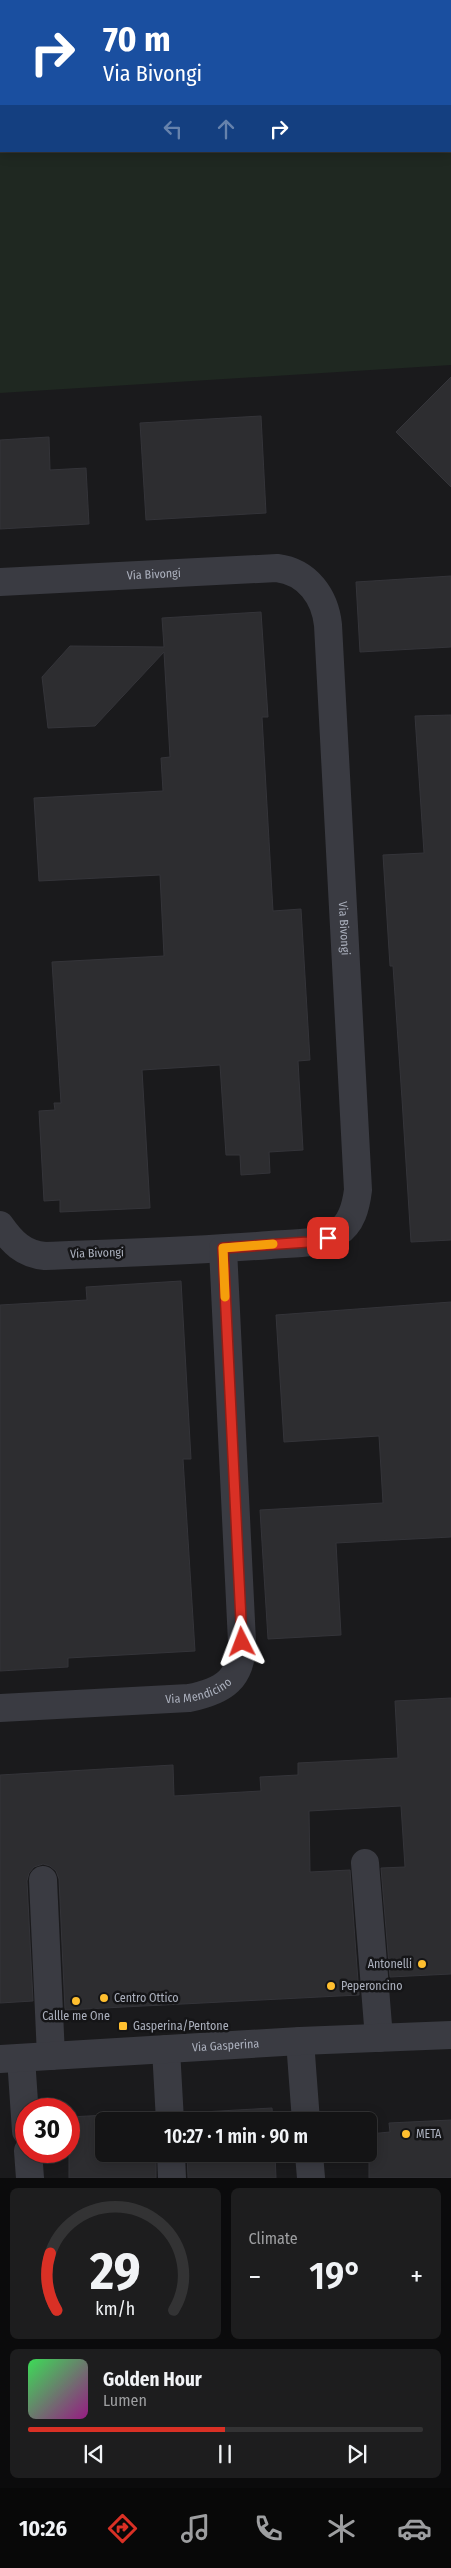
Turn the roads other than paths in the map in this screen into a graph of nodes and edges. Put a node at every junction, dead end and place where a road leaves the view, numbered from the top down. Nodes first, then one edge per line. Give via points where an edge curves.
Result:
1 (0, 582) edge
2 (0, 1225) edge
3 (223, 1248) junction
4 (0, 1708) edge
5 (364, 1863) dead end
6 (42, 1880) dead end
7 (451, 2035) edge
8 (378, 2038) junction
9 (300, 2041) junction
10 (166, 2049) junction
11 (51, 2056) junction
12 (10, 2059) edge
13 (19, 2098) edge
14 (170, 2112) edge
15 (305, 2112) edge
16 (171, 2162) edge
17 (310, 2162) edge
18 (29, 2163) edge
19 (30, 2178) edge
20 (172, 2178) edge
21 (311, 2178) edge

1 - 3 street, Via Bivongi via 277,568 295,573 311,584 325,607 357,1200 344,1228 328,1238
2 - 3 street, Via Bivongi via 20,1248 35,1255
3 - 4 street, Via Mendicino via 242,1642 236,1674 217,1690 190,1698
5 - 8 street
6 - 11 street
7 - 8 street, Via Gasperina
8 - 9 street, Via Gasperina
9 - 10 street, Via Gasperina
9 - 15 street
10 - 11 street, Via Gasperina
10 - 14 street
11 - 12 street, Via Gasperina
12 - 13 street
16 - 20 street
17 - 21 street
18 - 19 street

